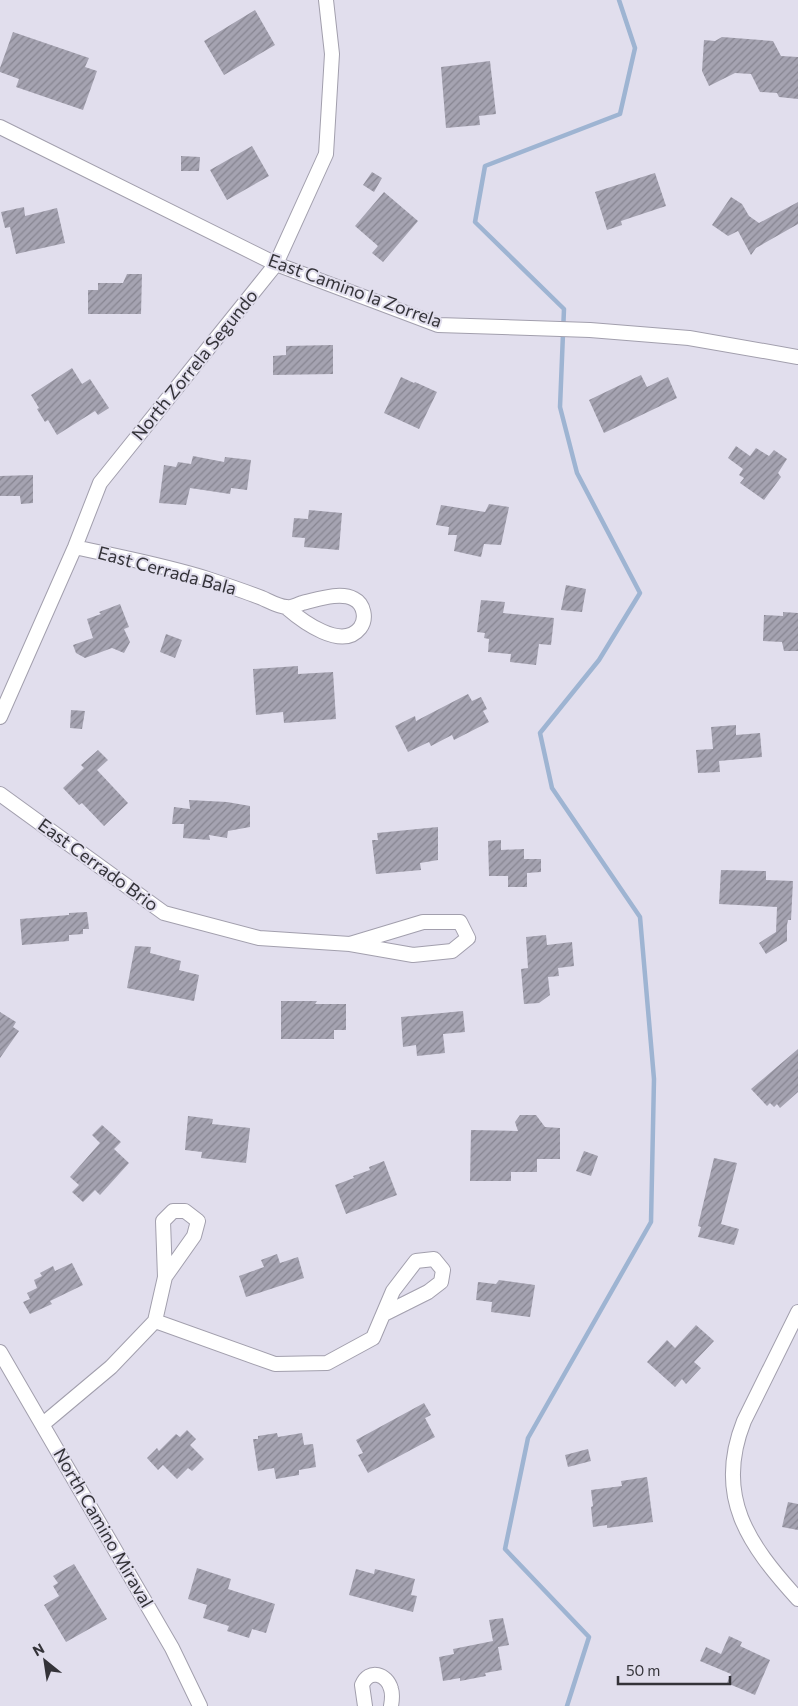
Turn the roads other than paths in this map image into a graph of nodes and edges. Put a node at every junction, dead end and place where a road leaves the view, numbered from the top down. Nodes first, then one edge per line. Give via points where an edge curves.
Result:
1 (326, 0) edge
2 (0, 127) edge
3 (276, 264) junction
4 (798, 357) edge
5 (74, 547) junction
6 (287, 608) junction
7 (0, 717) edge
8 (0, 794) edge
9 (350, 944) junction
10 (165, 1277) dead end
11 (798, 1312) edge
12 (384, 1314) dead end
13 (155, 1321) junction
14 (0, 1352) edge
15 (43, 1424) junction
16 (798, 1599) edge
17 (200, 1706) edge
18 (365, 1706) edge
19 (391, 1706) edge

1 - 3 street, North Zorrela Segundo via 332,54 326,154
2 - 3 street, East Camino la Zorrela
3 - 4 street, East Camino la Zorrela via 438,325 590,330 689,338
3 - 5 street, North Zorrela Segundo via 100,483
5 - 6 street, East Cerrada Bala via 192,574
5 - 7 street, North Zorrela Segundo
6 - 6 street, East Cerrada Bala via 347,596 361,605 364,615 360,629 344,637 317,628
8 - 9 street, East Cerrado Brio via 164,913 259,938
9 - 9 street, East Cerrado Brio via 423,922 460,922 468,938 452,951 413,955
10 - 13 street
11 - 16 street via 744,1421 732,1470 736,1502 749,1535 766,1563
12 - 13 street via 373,1338 327,1363 275,1364
13 - 15 street via 111,1367
14 - 15 street, North Camino Miraval
15 - 17 street, North Camino Miraval via 172,1648
18 - 19 street via 362,1685 366,1678 376,1674 388,1682 392,1693

